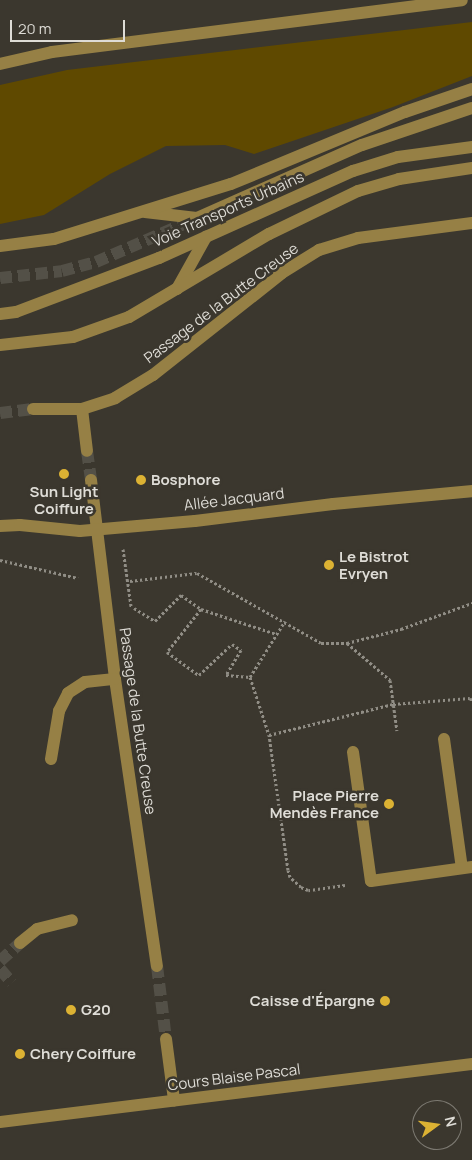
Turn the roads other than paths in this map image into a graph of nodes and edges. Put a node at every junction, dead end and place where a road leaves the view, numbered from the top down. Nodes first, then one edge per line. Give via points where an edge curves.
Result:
1 (462, 0) edge
2 (386, 5) edge
3 (0, 64) edge
4 (472, 89) edge
5 (472, 108) edge
6 (472, 147) edge
7 (472, 168) edge
8 (140, 211) junction
9 (197, 218) junction
10 (472, 224) edge
11 (206, 237) junction
12 (0, 246) edge
13 (177, 289) junction
14 (0, 314) edge
15 (0, 345) edge
16 (33, 409) tunnel mouth
17 (82, 409) junction
18 (88, 451) tunnel mouth
19 (91, 480) tunnel mouth
20 (472, 491) edge
21 (0, 526) edge
22 (115, 679) junction
23 (444, 739) dead end
24 (353, 752) dead end
25 (51, 758) dead end
26 (467, 868) edge
27 (72, 920) dead end
28 (20, 943) tunnel mouth
29 (157, 966) tunnel mouth
30 (166, 1039) tunnel mouth
31 (472, 1064) edge
32 (174, 1100) junction
33 (0, 1122) edge

1 - 2 street
2 - 3 street via 52,52
4 - 8 street, Voie Transports Urbains via 405,112 231,184
5 - 9 street, Voie Transports Urbains via 362,145
6 - 11 street, Voie Transports Urbains via 398,157 353,171
7 - 13 street via 399,179 358,192 269,234
8 - 9 street
8 - 12 street, Voie Transports Urbains via 54,239
9 - 11 street
10 - 17 street, Passage de la Butte Creuse via 358,238 320,250 282,273 153,375 115,398
11 - 13 street
11 - 14 street, Voie Transports Urbains via 16,312
13 - 15 street via 129,317 73,337
16 - 17 street, Passage de la Butte Creuse
17 - 18 street
19 - 22 street, Passage de la Butte Creuse
20 - 21 street, Allée Jacquard via 80,531
22 - 25 street via 84,682 68,694 55,725
22 - 29 street, Passage de la Butte Creuse
23 - 26 street
24 - 26 street via 371,881
27 - 28 street via 37,929
30 - 32 street
31 - 32 street, Cours Blaise Pascal
32 - 33 street, Cours Blaise Pascal

